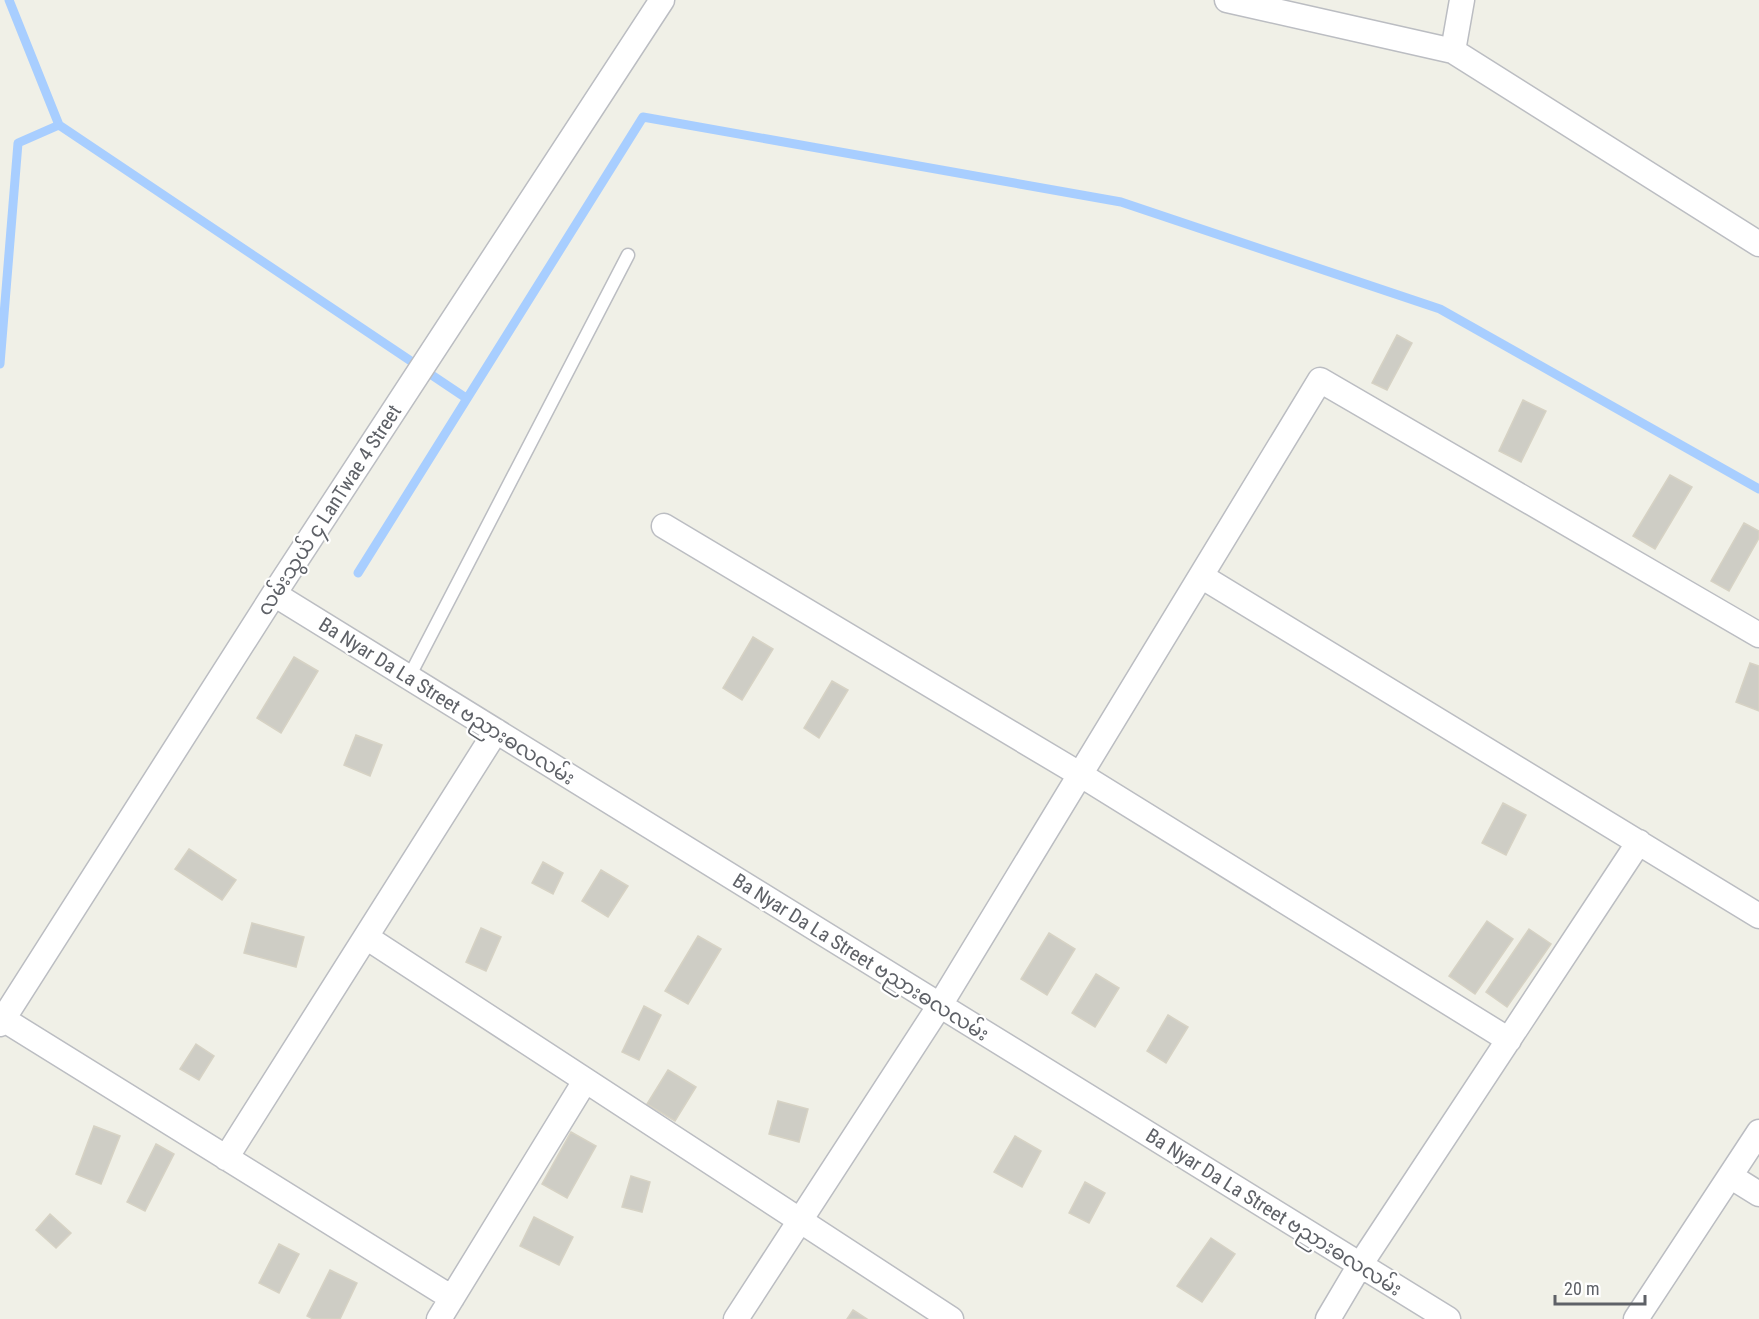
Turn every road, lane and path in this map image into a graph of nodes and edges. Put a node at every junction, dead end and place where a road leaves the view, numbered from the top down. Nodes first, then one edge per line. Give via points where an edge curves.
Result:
1 (662, 0) edge
2 (1227, 0) edge
3 (1462, 0) edge
4 (1453, 51) junction
5 (1759, 244) edge
6 (628, 255) dead end
7 (664, 526) dead end
8 (1201, 576) junction
9 (274, 594) junction
10 (1759, 635) edge
11 (409, 677) junction
12 (496, 731) junction
13 (1081, 774) junction
14 (1639, 842) junction
15 (1759, 916) edge
16 (366, 937) junction
17 (940, 1005) junction
18 (2, 1021) edge
19 (1509, 1040) junction
20 (585, 1081) junction
21 (1759, 1132) edge
22 (226, 1158) junction
23 (1730, 1176) junction
24 (1759, 1194) edge
25 (800, 1221) junction
26 (1360, 1265) junction
27 (452, 1299) junction
28 (439, 1319) edge
29 (736, 1319) edge
30 (951, 1319) edge
31 (1328, 1319) edge
32 (1448, 1319) edge
33 (1636, 1319) edge

1 - 9 street, လမ်းသွယ် ၄ LanTwae 4 Street
2 - 4 street
3 - 4 street
4 - 5 street
6 - 11 lane
7 - 13 street
8 - 10 street via 1320,380
8 - 13 street
8 - 14 street
9 - 11 street, Ba Nyar Da La Street ဗညားဓလလမ်း
9 - 18 street, လမ်းသွယ် ၄ LanTwae 4 Street
11 - 12 street, Ba Nyar Da La Street ဗညားဓလလမ်း
12 - 16 street
12 - 17 street, Ba Nyar Da La Street ဗညားဓလလမ်း
13 - 17 street
13 - 19 street
14 - 15 street
14 - 19 street
16 - 20 street
16 - 22 street
17 - 25 street
17 - 26 street, Ba Nyar Da La Street ဗညားဓလလမ်း
18 - 22 street
19 - 26 street
20 - 25 street
20 - 27 street
21 - 23 street
22 - 27 street
23 - 24 street
23 - 33 street
25 - 29 street
25 - 30 street
26 - 31 street
26 - 32 street, Ba Nyar Da La Street ဗညားဓလလမ်း
27 - 28 street

